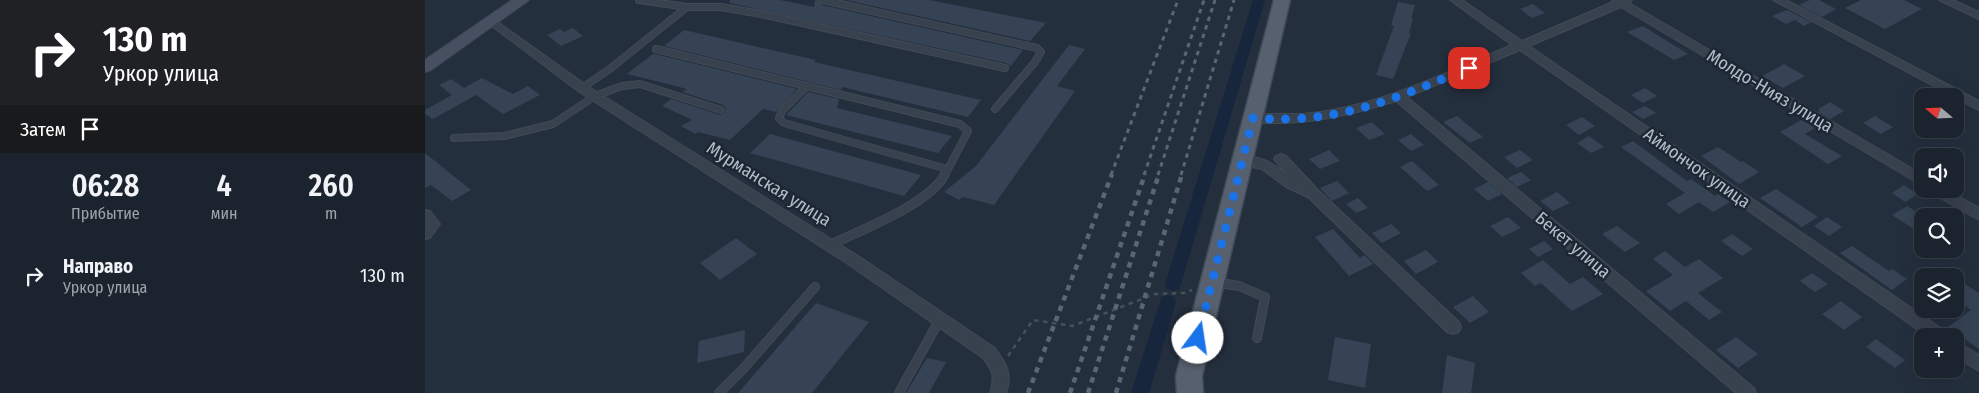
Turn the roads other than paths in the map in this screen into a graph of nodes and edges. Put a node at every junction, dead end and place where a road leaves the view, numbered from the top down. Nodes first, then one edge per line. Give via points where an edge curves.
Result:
1 (522, 0) edge
2 (639, 0) edge
3 (713, 0) edge
4 (823, 0) edge
5 (1282, 0) edge
6 (1455, 0) edge
7 (1778, 0) edge
8 (1944, 0) edge
9 (1621, 1) edge
10 (687, 6) junction
11 (707, 6) junction
12 (1979, 16) edge
13 (492, 21) junction
14 (1522, 45) junction
15 (656, 49) dead end
16 (425, 67) edge
17 (1005, 68) dead end
18 (807, 86) junction
19 (582, 88) junction
20 (595, 96) junction
21 (1399, 97) junction
22 (1979, 106) edge
23 (995, 109) dead end
24 (721, 110) dead end
25 (1253, 118) junction
26 (454, 138) dead end
27 (1281, 159) dead end
28 (1242, 161) junction
29 (947, 169) junction
30 (1914, 176) edge
31 (1314, 194) junction
32 (1950, 198) edge
33 (425, 215) edge
34 (1979, 215) edge
35 (425, 234) edge
36 (830, 245) junction
37 (1212, 282) junction
38 (815, 287) dead end
39 (940, 319) junction
40 (1453, 326) dead end
41 (1928, 328) edge
42 (1257, 338) dead end
43 (1964, 354) edge
44 (1979, 364) edge
45 (1188, 387) edge
46 (719, 393) edge
47 (899, 393) edge
48 (998, 393) edge
49 (1747, 393) edge

1 - 13 street
2 - 10 lane
3 - 11 lane
4 - 23 lane via 1037,48 1041,52 1035,62
5 - 25 main road
6 - 14 street, Аймончок улица
7 - 22 street
8 - 12 street
9 - 14 street
9 - 30 street, Молдо-Нияз улица
10 - 11 lane
10 - 19 lane
11 - 17 lane via 761,14
13 - 16 street
13 - 19 street, Мурманская улица
14 - 21 street
14 - 41 street, Аймончок улица
15 - 18 lane
18 - 29 lane via 959,124 968,131
18 - 29 lane via 782,111 779,118 784,123
19 - 20 street, Мурманская улица
20 - 24 lane via 622,86 641,84
20 - 26 lane via 553,124 504,136
20 - 36 street, Мурманская улица
21 - 25 street via 1339,114 1275,120
21 - 49 street, Бекет улица
25 - 28 main road
27 - 31 street
28 - 31 street via 1266,165 1291,184
28 - 37 main road
29 - 36 lane via 941,182 904,210
31 - 40 street
32 - 34 street
33 - 35 street via 433,224
36 - 39 street, Мурманская улица
37 - 42 lane via 1239,286 1265,297
37 - 45 main road
38 - 46 lane
39 - 47 lane
39 - 48 street, Мурманская улица via 989,353 1000,367 1002,384
43 - 44 street

